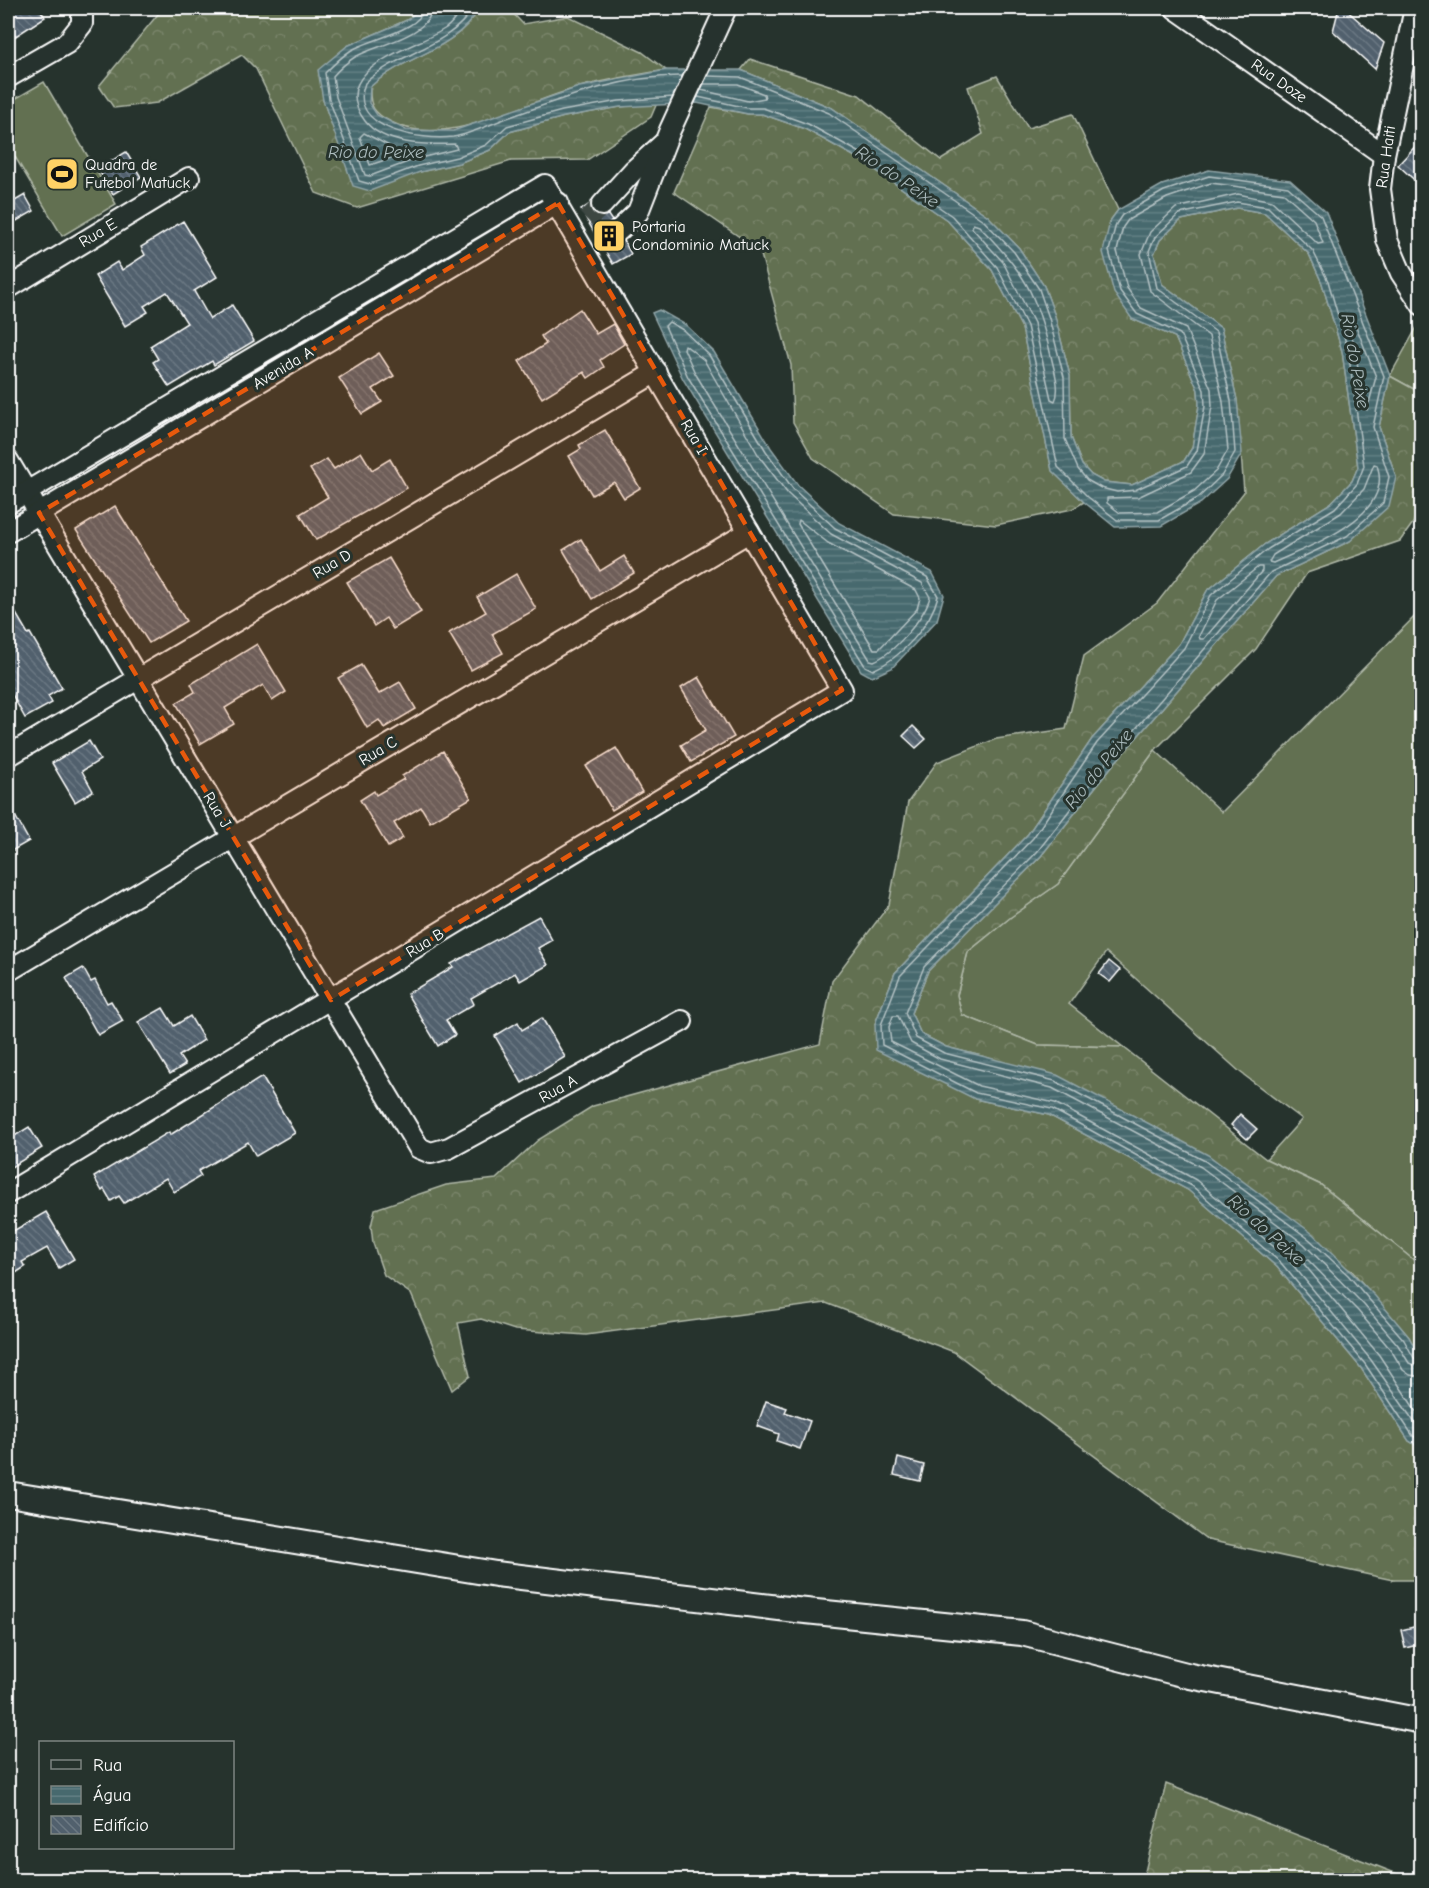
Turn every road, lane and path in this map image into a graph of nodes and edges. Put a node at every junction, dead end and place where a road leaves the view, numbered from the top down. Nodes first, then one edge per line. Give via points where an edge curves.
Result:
1 (726, 8) edge
2 (1175, 8) edge
3 (1415, 8) edge
4 (82, 16) edge
5 (8, 77) edge
6 (668, 136) junction
7 (1384, 155) junction
8 (189, 178) dead end
9 (544, 185) joint
10 (558, 203) junction
11 (602, 205) tunnel mouth
12 (618, 231) tunnel mouth
13 (8, 288) edge
14 (1420, 301) edge
15 (328, 313) junction
16 (341, 334) junction
17 (656, 372) junction
18 (8, 461) edge
19 (26, 492) junction
20 (8, 503) edge
21 (39, 513) junction
22 (8, 532) edge
23 (749, 532) junction
24 (138, 678) junction
25 (842, 690) joint
26 (8, 756) edge
27 (233, 837) junction
28 (8, 971) edge
29 (331, 1000) junction
30 (682, 1021) dead end
31 (431, 1153) joint
32 (8, 1192) edge
33 (8, 1494) edge
34 (1422, 1721) edge

1 - 6 street
2 - 7 street, Rua Doze
3 - 7 street, Rua Haiti
4 - 5 street via 67,43
6 - 11 street
6 - 12 street via 638,212
7 - 14 street, Rua Haiti via 1380,189 1388,240
8 - 13 street, Rua E
9 - 10 street, Rua I
9 - 15 street, Avenida A
10 - 16 street, Avenida A
10 - 17 street, Rua I via 581,226
15 - 16 street
15 - 19 street, Avenida A
16 - 21 street, Avenida A
17 - 23 street, Rua I
17 - 24 street, Rua D
18 - 19 street, Rua J
19 - 20 street, Avenida A
19 - 21 street, Rua J
21 - 22 street, Avenida A
21 - 24 street, Rua J
23 - 25 street, Rua I
23 - 27 street, Rua C
24 - 26 street, Rua D
24 - 27 street, Rua J
25 - 29 street, Rua B
27 - 28 street, Rua C
27 - 29 street, Rua J
29 - 31 street, Rua J via 419,1148
29 - 32 street, Rua B
30 - 31 street, Rua A via 450,1148
33 - 34 street via 496,1574 1022,1633 1190,1676

